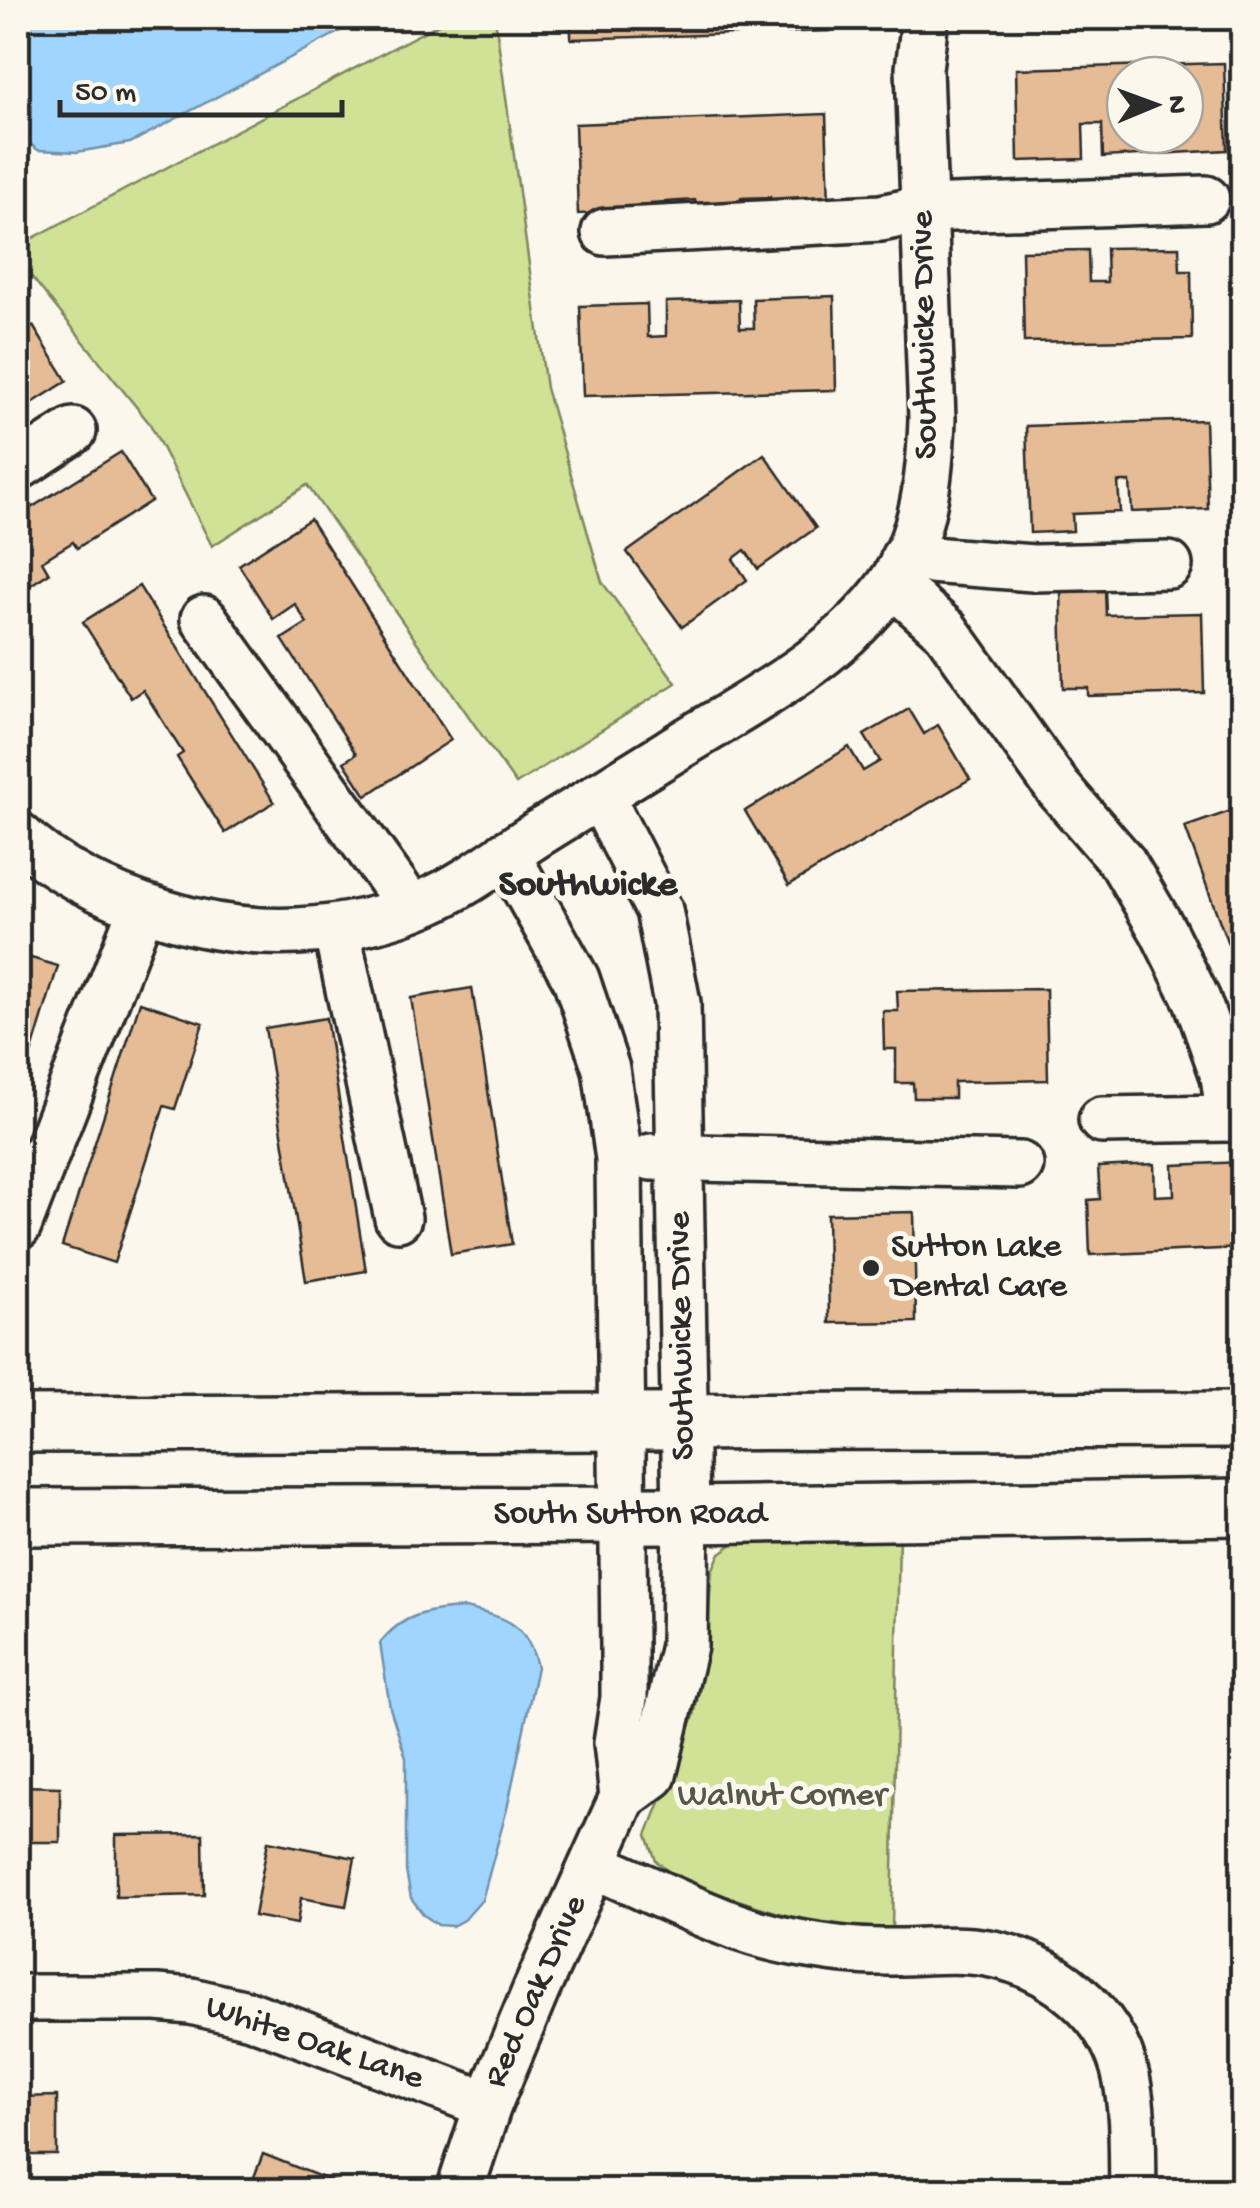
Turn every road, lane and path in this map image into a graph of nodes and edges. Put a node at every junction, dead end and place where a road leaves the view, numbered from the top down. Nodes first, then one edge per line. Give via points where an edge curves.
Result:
1 (925, 18) edge
2 (1206, 198) dead end
3 (924, 209) junction
4 (606, 232) dead end
5 (73, 431) dead end
6 (18, 467) edge
7 (1169, 565) dead end
8 (898, 570) junction
9 (204, 619) dead end
10 (600, 795) junction
11 (18, 835) edge
12 (506, 854) junction
13 (142, 907) junction
14 (411, 908) junction
15 (336, 928) junction
16 (1236, 1118) edge
17 (1102, 1120) dead end
18 (680, 1156) junction
19 (619, 1159) junction
20 (1020, 1165) dead end
21 (398, 1218) dead end
22 (18, 1226) edge
23 (1242, 1420) edge
24 (620, 1423) junction
25 (684, 1423) junction
26 (18, 1424) edge
27 (1242, 1507) edge
28 (620, 1515) junction
29 (686, 1515) junction
30 (18, 1517) edge
31 (623, 1797) junction
32 (593, 1865) junction
33 (18, 1998) edge
34 (488, 2106) junction
35 (460, 2190) edge
36 (1133, 2190) edge

1 - 3 street, Southwicke Drive via 919,68
2 - 3 street
3 - 4 street via 880,218
3 - 8 street, Southwicke Drive via 930,470 919,526
5 - 6 street
7 - 8 street
8 - 10 street, Southwicke Drive via 856,626 802,668
8 - 16 street via 1058,788 1123,864 1197,1000
9 - 14 street
10 - 12 street, Southwicke Drive
10 - 18 street, Southwicke Drive via 659,910 677,1003
11 - 13 street via 72,875
12 - 14 street
12 - 19 street, Southwicke Drive via 576,979 606,1070
13 - 15 street via 253,931
13 - 22 street
14 - 15 street
15 - 21 street
16 - 17 street
18 - 19 street
18 - 20 street
18 - 25 street, Southwicke Drive
19 - 24 street, Southwicke Drive
23 - 25 main road
24 - 25 main road
24 - 26 main road
24 - 28 street, Southwicke Drive
25 - 29 street, Southwicke Drive
27 - 29 main road, South Sutton Road
28 - 29 main road, South Sutton Road
28 - 30 main road, South Sutton Road
28 - 31 street via 624,1698 617,1744
29 - 31 street, Red Oak Drive via 684,1646 653,1775
31 - 32 street, Red Oak Drive
32 - 34 street, Red Oak Drive
32 - 36 street via 740,1927 793,1942 878,1952 986,1953 1064,1984 1119,2054 1130,2099
33 - 34 street, White Oak Lane via 191,2001 250,2015
34 - 35 street, Red Oak Drive

